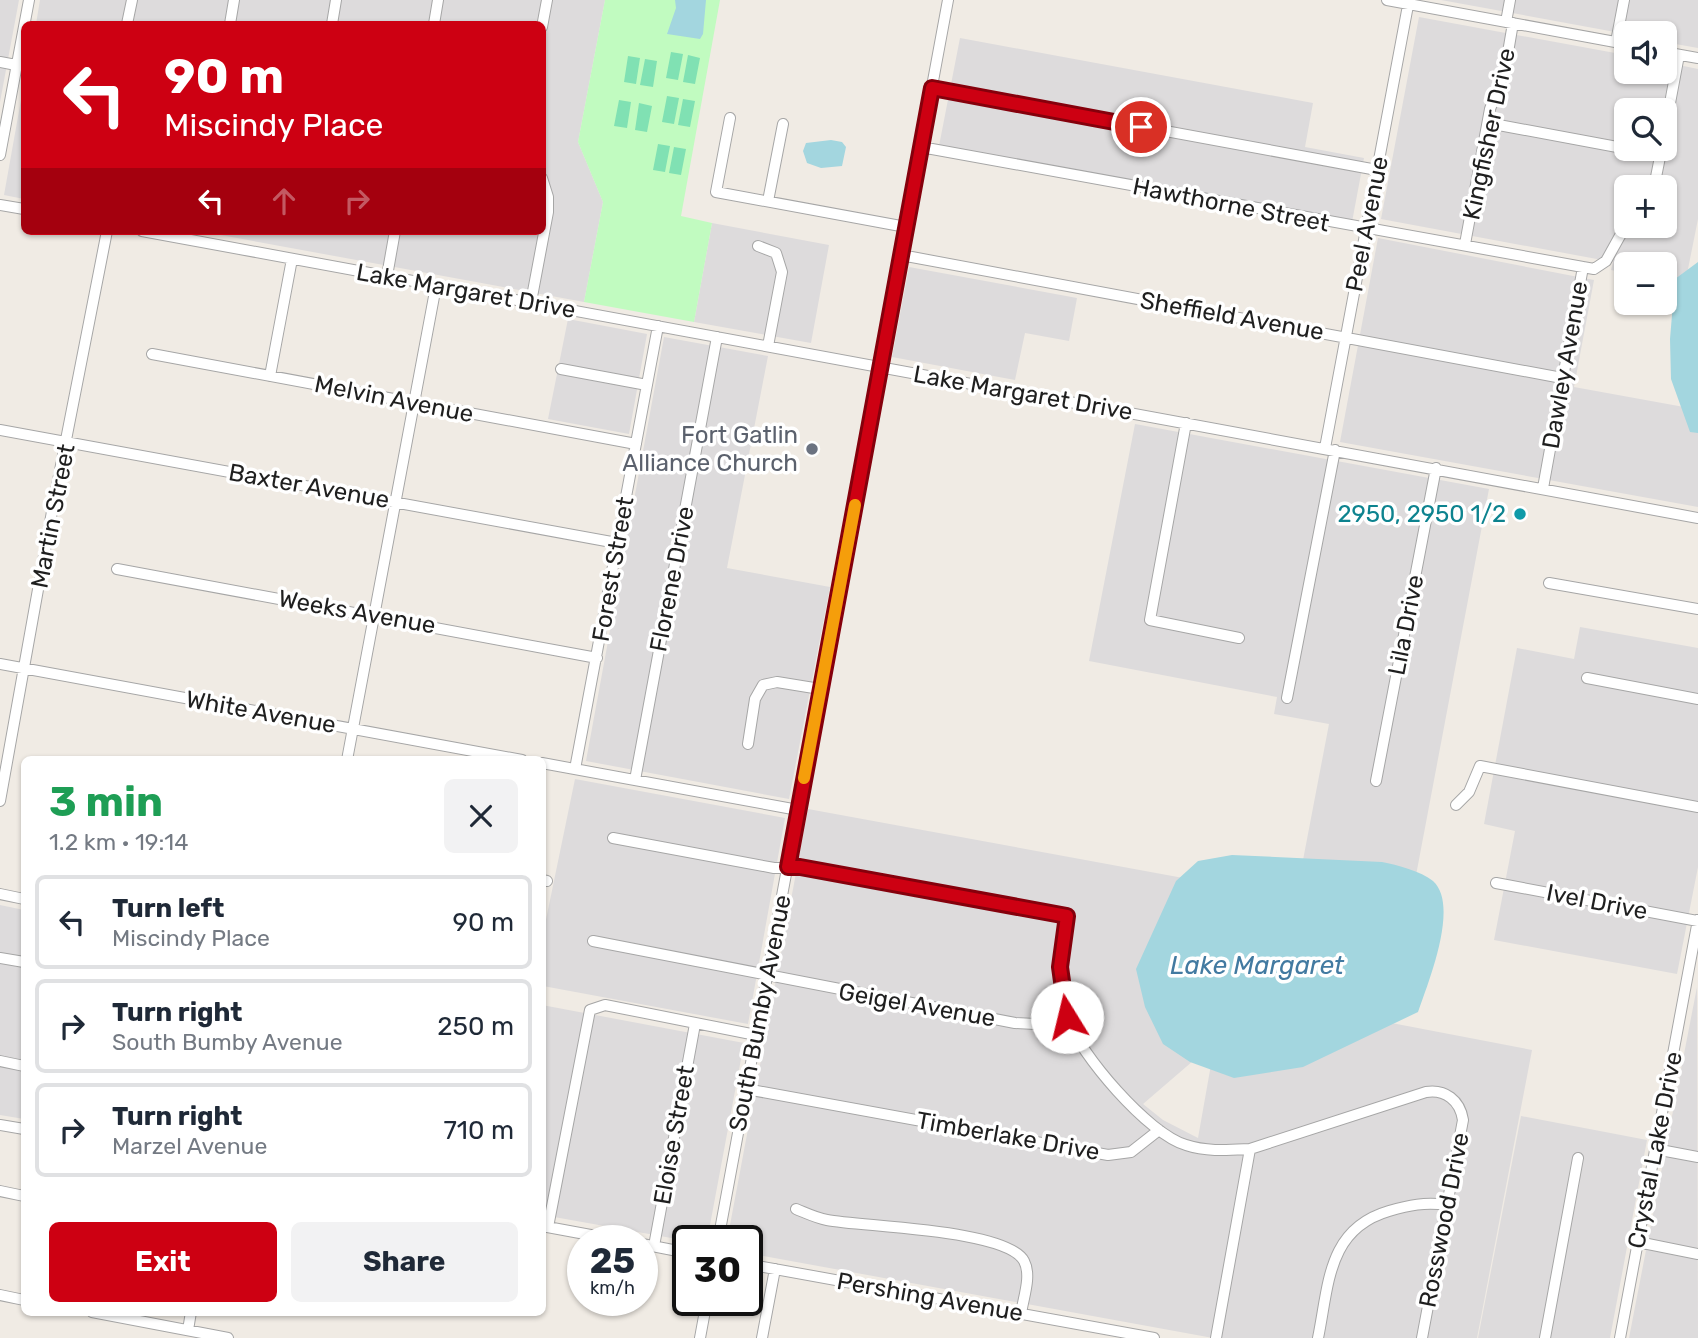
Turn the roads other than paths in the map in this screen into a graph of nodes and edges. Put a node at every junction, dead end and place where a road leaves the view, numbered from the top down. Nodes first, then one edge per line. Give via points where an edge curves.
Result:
1 (29, 0) edge
2 (132, 0) edge
3 (234, 0) edge
4 (336, 0) edge
5 (438, 0) edge
6 (547, 0) edge
7 (948, 0) edge
8 (1387, 0) edge
9 (1510, 0) edge
10 (1624, 0) edge
11 (1408, 2) edge
12 (25, 21) edge
13 (128, 21) edge
14 (230, 21) edge
15 (332, 21) edge
16 (434, 21) edge
17 (543, 21) edge
18 (1623, 21) edge
19 (1509, 23) junction
20 (21, 40) edge
21 (1614, 42) edge
22 (1679, 55) joint
23 (1698, 58) edge
24 (0, 62) edge
25 (16, 65) junction
26 (932, 88) junction
27 (1671, 98) edge
28 (730, 118) dead end
29 (1488, 123) junction
30 (783, 124) dead end
31 (1614, 144) edge
32 (921, 147) junction
33 (0, 155) edge
34 (1377, 170) junction
35 (546, 191) edge
36 (768, 201) junction
37 (0, 205) edge
38 (21, 208) edge
39 (546, 223) edge
40 (906, 227) junction
41 (1366, 228) junction
42 (106, 235) edge
43 (190, 235) edge
44 (394, 235) edge
45 (544, 235) edge
46 (1618, 238) edge
47 (1465, 244) junction
48 (758, 246) dead end
49 (901, 255) junction
50 (292, 259) junction
51 (1583, 267) junction
52 (387, 276) junction
53 (436, 286) junction
54 (531, 303) junction
55 (658, 326) junction
56 (717, 337) junction
57 (1346, 337) junction
58 (768, 346) junction
59 (152, 354) dead end
60 (881, 367) junction
61 (561, 369) dead end
62 (270, 376) junction
63 (1562, 378) junction
64 (647, 386) junction
65 (414, 402) junction
66 (1186, 423) junction
67 (0, 430) edge
68 (68, 443) junction
69 (636, 444) junction
70 (1330, 449) junction
71 (1436, 468) junction
72 (1543, 488) junction
73 (395, 502) junction
74 (1698, 517) edge
75 (617, 543) junction
76 (117, 569) dead end
77 (1549, 583) dead end
78 (1698, 609) edge
79 (374, 615) junction
80 (1240, 638) dead end
81 (597, 658) junction
82 (0, 664) edge
83 (24, 669) junction
84 (1587, 678) dead end
85 (820, 689) junction
86 (1287, 698) dead end
87 (1698, 699) edge
88 (353, 728) junction
89 (748, 744) dead end
90 (348, 756) edge
91 (501, 756) edge
92 (546, 764) edge
93 (575, 769) junction
94 (635, 780) junction
95 (1376, 781) dead end
96 (0, 801) edge
97 (1457, 805) dead end
98 (1698, 807) edge
99 (798, 810) junction
100 (613, 838) dead end
101 (788, 867) junction
102 (1496, 883) dead end
103 (0, 894) edge
104 (21, 898) edge
105 (1698, 921) edge
106 (593, 942) dead end
107 (0, 957) edge
108 (21, 961) edge
109 (767, 976) junction
110 (1693, 976) edge
111 (1067, 1017) junction
112 (695, 1024) junction
113 (756, 1035) junction
114 (0, 1061) edge
115 (21, 1065) edge
116 (746, 1089) junction
117 (0, 1125) edge
118 (21, 1128) edge
119 (1159, 1130) junction
120 (1250, 1149) junction
121 (1655, 1149) junction
122 (1698, 1157) edge
123 (1578, 1158) dead end
124 (0, 1191) edge
125 (21, 1195) edge
126 (1447, 1205) junction
127 (796, 1209) dead end
128 (546, 1222) edge
129 (652, 1225) edge
130 (721, 1225) edge
131 (546, 1227) edge
132 (567, 1231) edge
133 (1638, 1242) junction
134 (1698, 1254) edge
135 (763, 1267) edge
136 (775, 1269) junction
137 (0, 1296) edge
138 (21, 1300) edge
139 (1021, 1314) junction
140 (113, 1316) edge
141 (190, 1316) edge
142 (704, 1316) edge
143 (188, 1330) junction
144 (228, 1338) edge
145 (700, 1338) edge
146 (762, 1338) edge
147 (1148, 1338) edge
148 (1216, 1338) edge
149 (1318, 1338) edge
150 (1422, 1338) edge
151 (1545, 1338) edge
152 (1620, 1338) edge

1 - 12 street
2 - 13 street
3 - 14 street
4 - 15 street
5 - 16 street
6 - 17 street
7 - 26 street, South Bumby Avenue
8 - 11 street
9 - 19 street, Kingfisher Drive
10 - 18 street
11 - 19 street
11 - 34 street, Peel Avenue
19 - 21 street
19 - 29 street, Kingfisher Drive via 1505,70
20 - 25 street
22 - 23 street
22 - 27 street
24 - 25 street
25 - 33 street
26 - 32 street, South Bumby Avenue
26 - 34 street
28 - 36 street via 716,192
29 - 31 street
29 - 47 street, Kingfisher Drive
30 - 36 street
32 - 40 street, South Bumby Avenue
32 - 41 street, Hawthorne Street
34 - 41 street, Peel Avenue
35 - 39 street
36 - 40 street
37 - 38 street
40 - 49 street, South Bumby Avenue
41 - 47 street, Hawthorne Street
41 - 57 street, Peel Avenue
42 - 68 street, Martin Street
43 - 50 street, Lake Margaret Drive
44 - 52 street
45 - 54 street
46 - 51 street, Dawley Avenue via 1601,267
47 - 51 street, Hawthorne Street
48 - 58 street via 776,253 782,272
49 - 57 street, Sheffield Avenue
49 - 60 street, South Bumby Avenue
50 - 52 street, Lake Margaret Drive
50 - 62 street
51 - 63 street, Dawley Avenue
52 - 53 street, Lake Margaret Drive
53 - 54 street, Lake Margaret Drive
53 - 65 street
54 - 55 street, Lake Margaret Drive
55 - 56 street, Lake Margaret Drive
55 - 64 street, Forest Street
56 - 58 street, Lake Margaret Drive
56 - 94 street, Florene Drive
57 - 63 street, Sheffield Avenue
57 - 70 street, Peel Avenue
58 - 60 street, Lake Margaret Drive
59 - 62 street, Melvin Avenue
60 - 66 street, Lake Margaret Drive
60 - 85 street, South Bumby Avenue
61 - 64 street
62 - 65 street, Melvin Avenue
63 - 72 street, Dawley Avenue
64 - 69 street, Forest Street
65 - 69 street, Melvin Avenue
65 - 73 street
66 - 70 street, Lake Margaret Drive
66 - 80 street via 1150,620
67 - 68 street, Baxter Avenue
68 - 73 street, Baxter Avenue
68 - 83 street, Martin Street
69 - 75 street, Forest Street
70 - 71 street, Lake Margaret Drive
70 - 86 street, Peel Avenue
71 - 72 street, Lake Margaret Drive
71 - 95 street, Lila Drive
72 - 74 street, Lake Margaret Drive
73 - 75 street, Baxter Avenue
73 - 79 street
75 - 81 street, Forest Street
76 - 79 street, Weeks Avenue
77 - 78 street
79 - 81 street, Weeks Avenue
79 - 88 street
81 - 93 street, Forest Street
82 - 83 street, White Avenue
83 - 88 street, White Avenue
83 - 96 street, Martin Street
84 - 87 street
85 - 89 street via 777,682 763,685 755,699
85 - 99 street, South Bumby Avenue
88 - 90 street
88 - 91 street, White Avenue
92 - 93 street
93 - 94 street
94 - 99 street
97 - 98 street via 1469,792 1480,766
99 - 101 street, South Bumby Avenue
100 - 101 street
101 - 109 street, South Bumby Avenue
101 - 111 street via 1067,916 1060,967
102 - 105 street, Ivel Drive
103 - 104 street
105 - 110 street, Crystal Lake Drive
106 - 109 street, Geigel Avenue
107 - 108 street
109 - 111 street, Geigel Avenue via 1015,1023
109 - 113 street, South Bumby Avenue
110 - 121 street, Crystal Lake Drive
111 - 119 street via 1090,1060
112 - 113 street
112 - 128 street via 605,1005 588,1014
112 - 129 street, Eloise Street
113 - 116 street, South Bumby Avenue
114 - 115 street
116 - 119 street, Timberlake Drive via 1108,1155 1131,1152
116 - 130 street, South Bumby Avenue
117 - 118 street
119 - 120 street via 1196,1148
120 - 126 street, Rosswood Drive via 1426,1092 1443,1092 1457,1103 1463,1120
120 - 148 street
121 - 122 street
121 - 133 street, Crystal Lake Drive
123 - 151 street
124 - 125 street
126 - 149 street via 1416,1204 1356,1226 1333,1262
126 - 150 street, Rosswood Drive
127 - 139 street via 827,1220 895,1225 1007,1246 1026,1266
131 - 132 street
133 - 134 street
133 - 152 street, Crystal Lake Drive
135 - 136 street, Pershing Avenue
136 - 139 street, Pershing Avenue
136 - 146 street
137 - 138 street
139 - 147 street, Pershing Avenue
140 - 143 street
141 - 143 street
142 - 145 street
143 - 144 street

